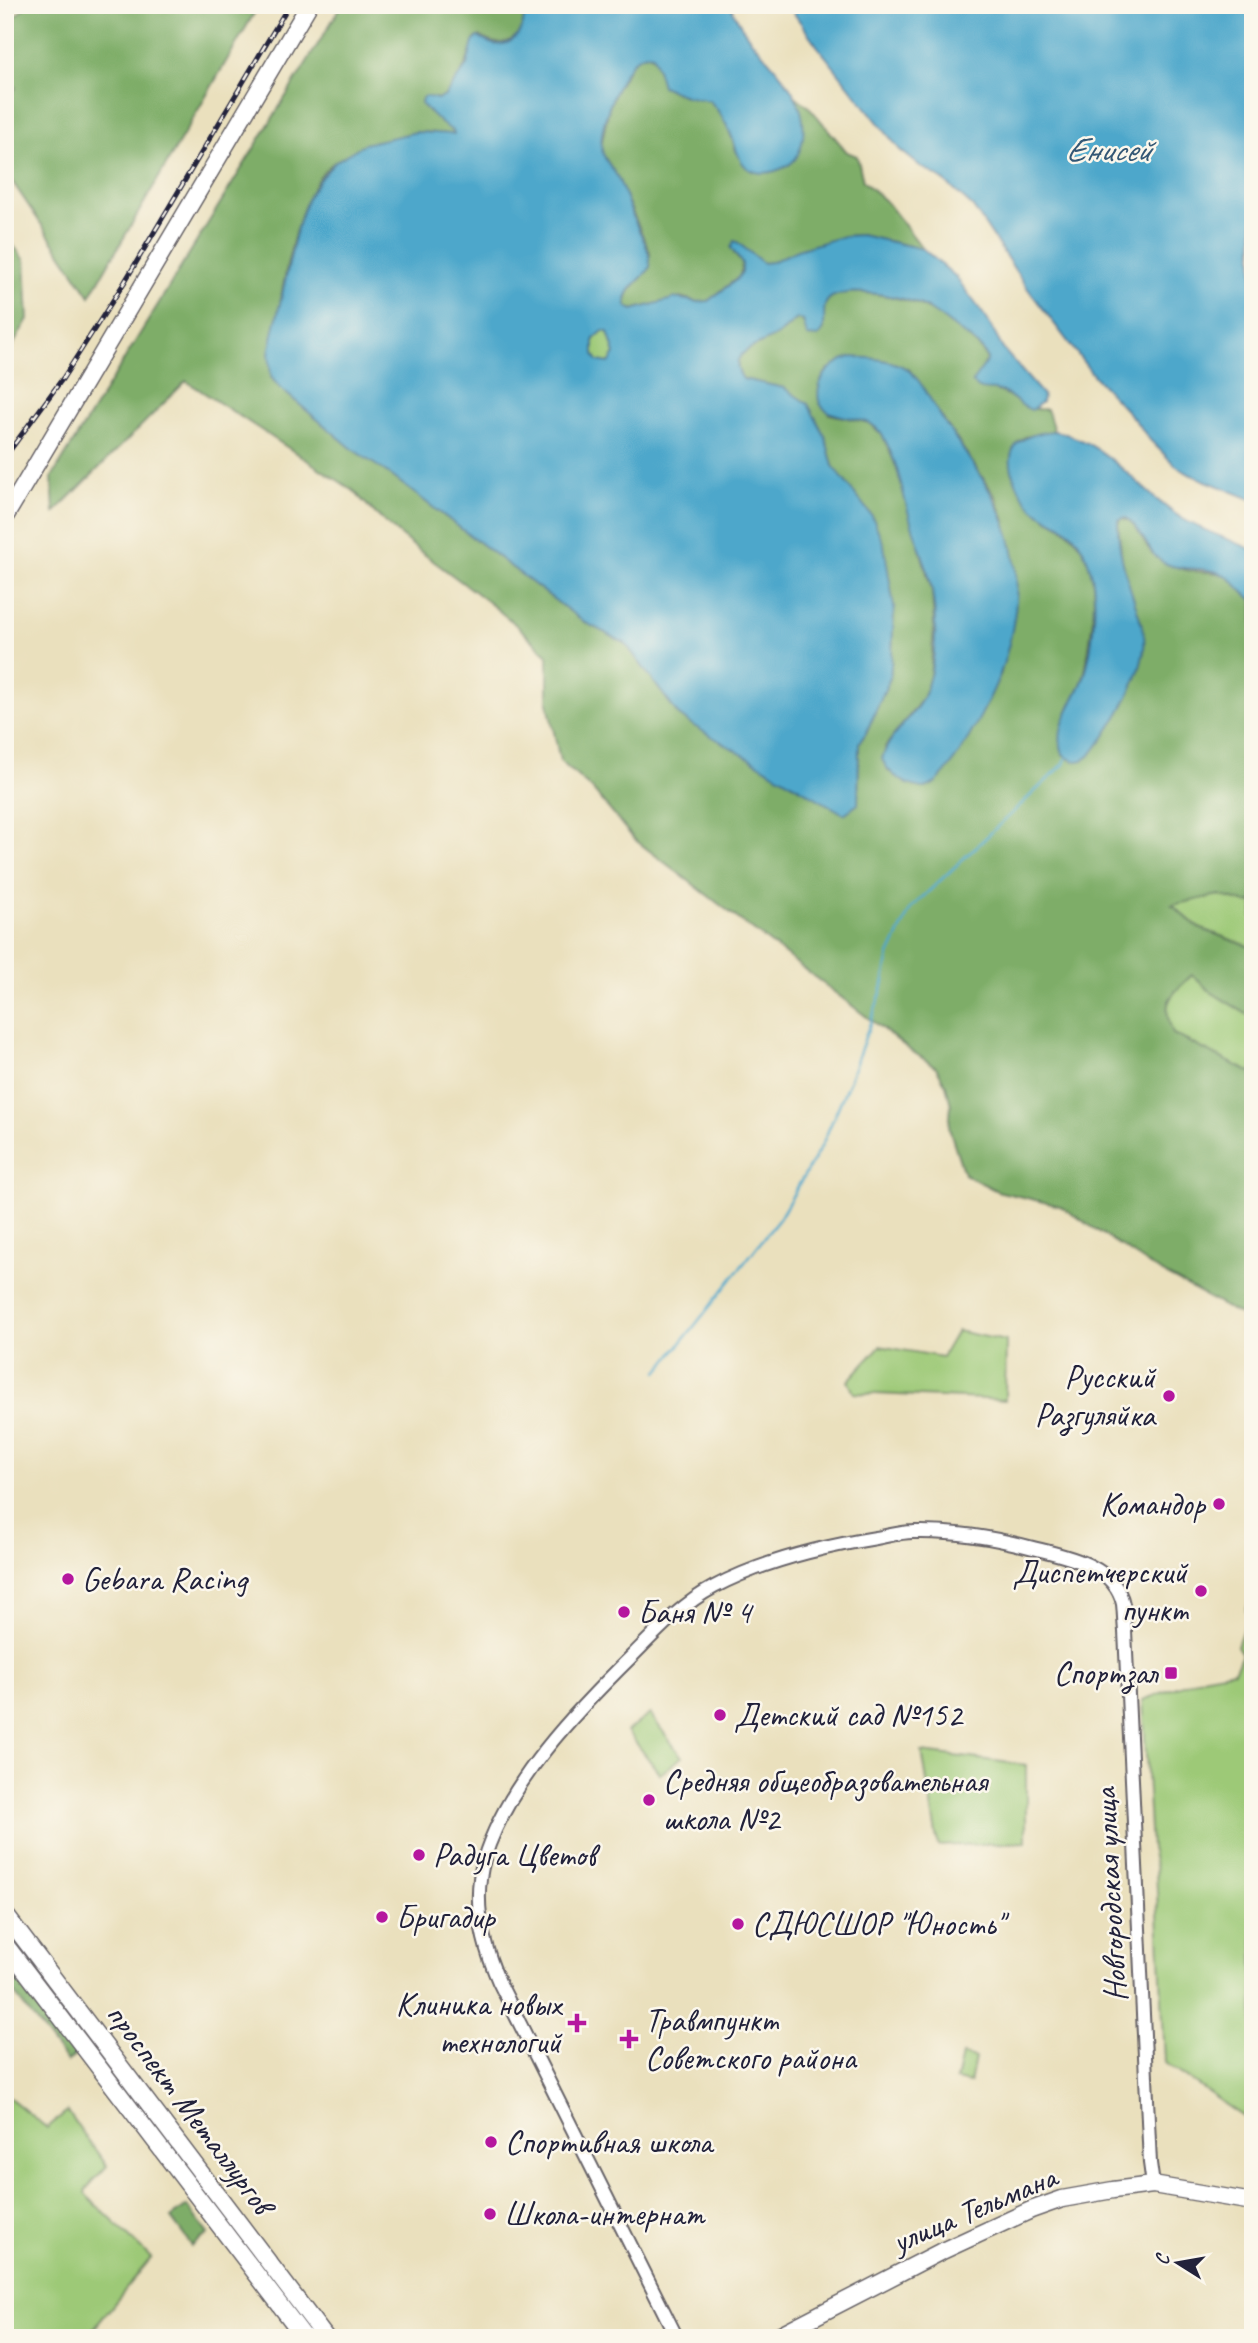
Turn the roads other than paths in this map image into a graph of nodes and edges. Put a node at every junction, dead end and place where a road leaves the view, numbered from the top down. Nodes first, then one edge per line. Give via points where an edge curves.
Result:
1 (309, 5) edge
2 (5, 517) edge
3 (5, 1914) edge
4 (5, 1944) edge
5 (1153, 2185) junction
6 (1253, 2202) edge
7 (304, 2338) edge
8 (326, 2338) edge
9 (677, 2338) edge
10 (773, 2338) edge

1 - 2 main road
3 - 8 main road, проспект Металлургов
4 - 7 main road, проспект Металлургов
5 - 6 main road, улица Тельмана
5 - 9 street, Новгородская улица via 1122,1602 1111,1582 1078,1561 1019,1544 911,1532 773,1562 716,1586 674,1614 598,1688 533,1767 506,1808 484,1861 479,1901 481,1934 499,1982
5 - 10 main road, улица Тельмана via 1062,2199 1031,2210

